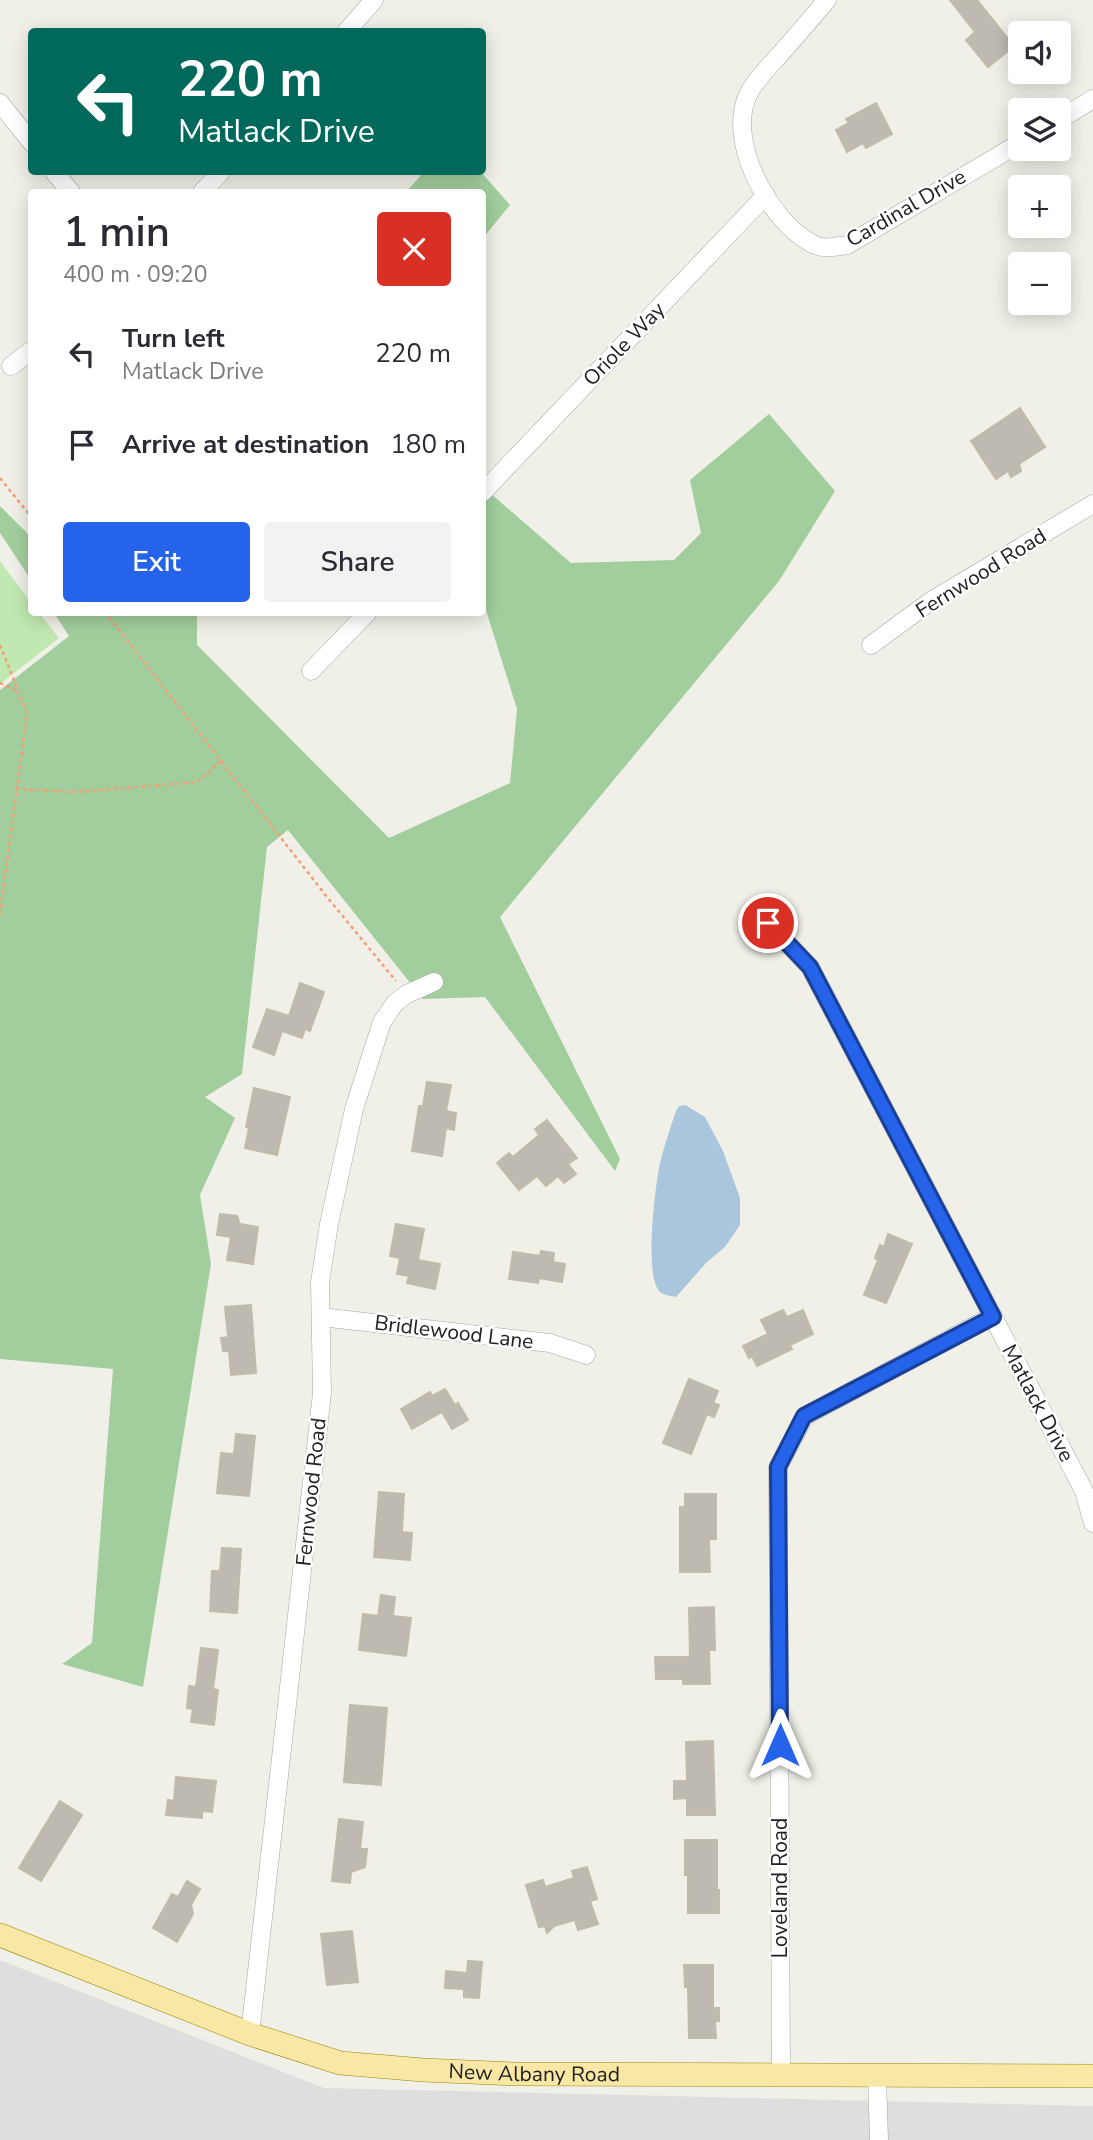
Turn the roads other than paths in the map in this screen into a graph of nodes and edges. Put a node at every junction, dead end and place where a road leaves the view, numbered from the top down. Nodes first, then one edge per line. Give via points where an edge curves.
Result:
1 (374, 0) edge
2 (827, 0) edge
3 (350, 28) edge
4 (1093, 99) edge
5 (0, 103) edge
6 (1071, 113) edge
7 (28, 138) edge
8 (1008, 150) edge
9 (57, 175) edge
10 (218, 175) edge
11 (68, 189) edge
12 (205, 189) edge
13 (766, 195) junction
14 (28, 353) edge
15 (12, 366) dead end
16 (486, 489) edge
17 (1093, 504) edge
18 (364, 616) edge
19 (871, 645) dead end
20 (311, 671) dead end
21 (768, 923) dead end
22 (435, 982) dead end
23 (321, 1317) junction
24 (993, 1317) junction
25 (586, 1355) dead end
26 (1093, 1523) edge
27 (0, 1935) edge
28 (250, 2034) junction
29 (781, 2075) junction
30 (877, 2076) junction
31 (1093, 2076) edge
32 (879, 2140) edge

1 - 3 street
2 - 13 street, Cardinal Drive via 748,95 741,117 750,163
4 - 6 street
5 - 7 street
8 - 13 street, Cardinal Drive via 847,245 811,244 782,221
9 - 11 street
10 - 12 street
13 - 16 street, Oriole Way
14 - 15 street
17 - 19 street, Fernwood Road via 931,601
18 - 20 street
21 - 24 street, Matlack Drive via 810,967
22 - 23 street, Fernwood Road via 395,1003 382,1022 355,1109 329,1224 320,1282
23 - 25 street, Bridlewood Lane via 550,1343
23 - 28 street, Fernwood Road via 322,1393
24 - 26 street, Matlack Drive via 1084,1491
24 - 29 street, Loveland Road via 804,1416 778,1467
27 - 28 main road, New Albany Road
28 - 29 main road, New Albany Road via 340,2063 391,2068 505,2074
29 - 30 main road, New Albany Road
30 - 31 main road, New Albany Road
30 - 32 street

